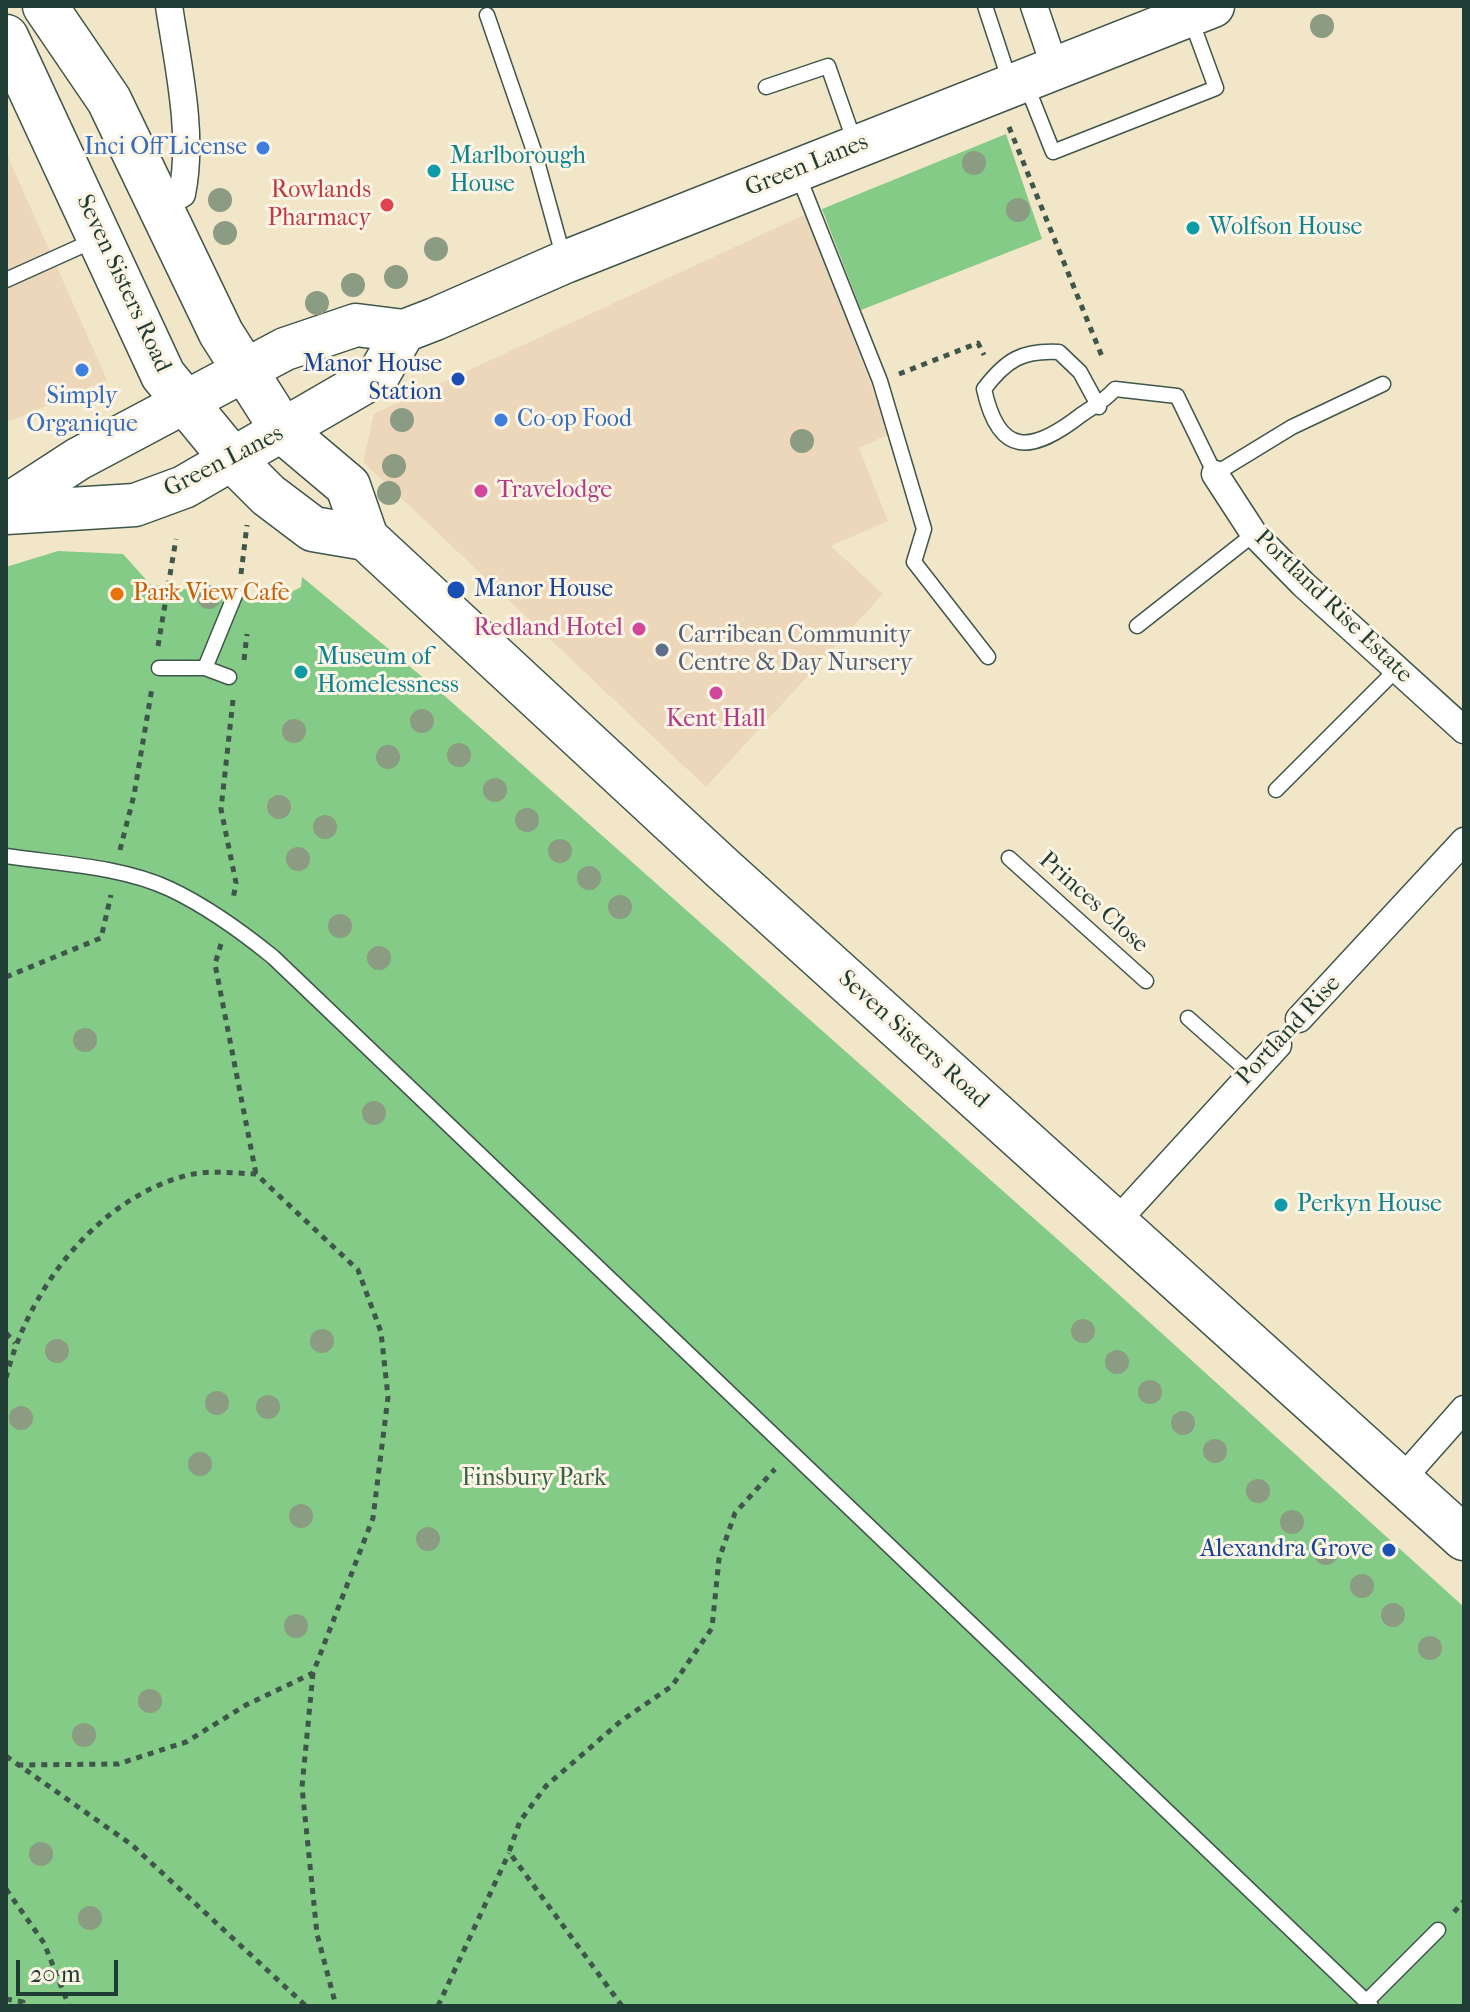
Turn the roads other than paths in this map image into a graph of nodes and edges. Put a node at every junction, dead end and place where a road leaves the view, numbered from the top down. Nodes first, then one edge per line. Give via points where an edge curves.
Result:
1 (45, 6) edge
2 (169, 6) edge
3 (985, 6) edge
4 (1034, 6) edge
5 (1201, 11) edge
6 (487, 15) dead end
7 (6, 37) edge
8 (766, 87) dead end
9 (1024, 89) junction
10 (856, 146) junction
11 (796, 171) junction
12 (159, 206) junction
13 (102, 237) junction
14 (565, 262) junction
15 (6, 280) edge
16 (404, 331) junction
17 (245, 371) junction
18 (1383, 384) dead end
19 (186, 404) junction
20 (1099, 407) junction
21 (284, 432) junction
22 (233, 460) junction
23 (1215, 474) junction
24 (6, 506) edge
25 (6, 513) edge
26 (1254, 534) junction
27 (366, 538) junction
28 (235, 595) dead end
29 (1137, 626) dead end
30 (988, 657) dead end
31 (158, 662) road end
32 (205, 668) junction
33 (1397, 669) junction
34 (234, 682) road end
35 (1464, 730) edge
36 (1276, 790) dead end
37 (1464, 841) edge
38 (6, 856) edge
39 (1009, 858) dead end
40 (1146, 981) dead end
41 (1188, 1018) dead end
42 (1299, 1019) joint
43 (1278, 1045) joint
44 (1250, 1073) junction
45 (1116, 1222) junction
46 (1464, 1409) edge
47 (1402, 1479) junction
48 (1464, 1538) edge
49 (1438, 1930) dead end
50 (1369, 2004) edge

1 - 12 highway, Seven Sisters Road via 109,100
2 - 12 street via 187,170 182,194
3 - 9 lane
4 - 9 street
5 - 9 main road, Green Lanes
5 - 9 lane via 1216,88 1053,152
6 - 14 lane
7 - 13 highway, Seven Sisters Road
8 - 10 lane via 828,66
9 - 10 main road, Green Lanes
10 - 11 main road, Green Lanes
11 - 14 main road, Green Lanes
11 - 30 lane via 880,381 924,529 914,562
12 - 17 highway, Seven Sisters Road
13 - 15 lane
13 - 19 highway, Seven Sisters Road via 163,375
14 - 16 main road, Green Lanes
16 - 17 main road via 356,325 285,349
16 - 21 main road, Green Lanes via 379,374
17 - 19 main road
17 - 21 highway, Seven Sisters Road
18 - 23 lane via 1292,427
19 - 22 highway, Seven Sisters Road
19 - 24 main road via 78,459
20 - 20 lane via 1054,436 1022,445 1004,438 989,414 984,389 1002,365 1036,351 1059,352 1080,372
20 - 23 lane via 1115,389 1177,396
21 - 22 main road, Green Lanes
21 - 27 highway, Seven Sisters Road via 348,486
22 - 25 main road, Green Lanes via 184,487 135,505
22 - 27 highway, Seven Sisters Road via 313,529
23 - 26 street, Portland Rise Estate
26 - 29 lane
26 - 33 street, Portland Rise Estate
27 - 45 highway, Seven Sisters Road
28 - 32 lane
31 - 32 lane
32 - 34 lane
33 - 35 street, Portland Rise Estate
33 - 36 lane
37 - 42 street, Portland Rise
38 - 50 lane via 116,873 168,888 229,921 285,968
39 - 40 lane, Princes Close
41 - 44 lane
42 - 43 lane, Portland Rise
43 - 44 street, Portland Rise
44 - 45 street, Portland Rise
45 - 47 highway, Seven Sisters Road
46 - 47 street
47 - 48 highway, Seven Sisters Road
49 - 50 lane

